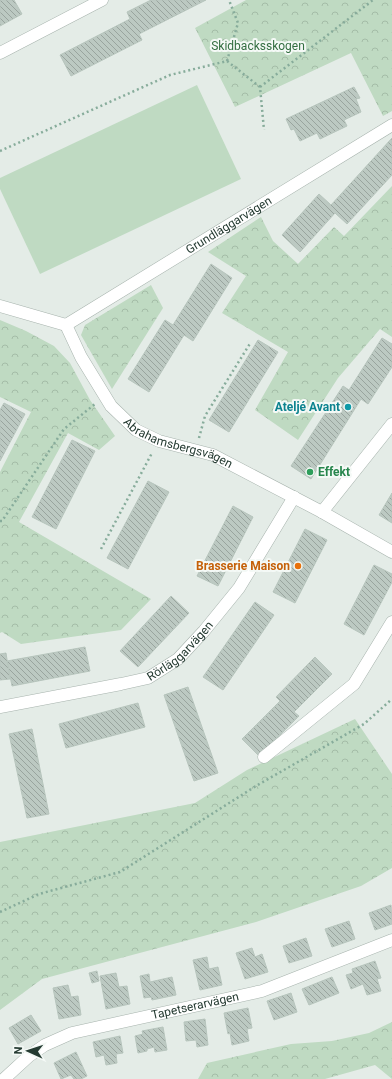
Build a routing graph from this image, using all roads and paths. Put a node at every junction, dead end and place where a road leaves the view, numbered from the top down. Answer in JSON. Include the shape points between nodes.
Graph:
{"nodes":[{"id":1,"x":102,"y":0,"type":"edge"},
{"id":2,"x":229,"y":0,"type":"edge"},
{"id":3,"x":373,"y":0,"type":"edge"},
{"id":4,"x":0,"y":53,"type":"edge"},
{"id":5,"x":227,"y":61,"type":"junction"},
{"id":6,"x":260,"y":87,"type":"junction"},
{"id":7,"x":392,"y":125,"type":"edge"},
{"id":8,"x":264,"y":130,"type":"dead end"},
{"id":9,"x":0,"y":151,"type":"edge"},
{"id":10,"x":0,"y":306,"type":"edge"},
{"id":11,"x":66,"y":325,"type":"junction"},
{"id":12,"x":251,"y":342,"type":"dead end"},
{"id":13,"x":105,"y":397,"type":"junction"},
{"id":14,"x":392,"y":424,"type":"edge"},
{"id":15,"x":159,"y":441,"type":"junction"},
{"id":16,"x":197,"y":451,"type":"junction"},
{"id":17,"x":294,"y":498,"type":"junction"},
{"id":18,"x":322,"y":512,"type":"junction"},
{"id":19,"x":0,"y":521,"type":"edge"},
{"id":20,"x":102,"y":549,"type":"dead end"},
{"id":21,"x":392,"y":552,"type":"edge"},
{"id":22,"x":392,"y":622,"type":"edge"},
{"id":23,"x":392,"y":699,"type":"edge"},
{"id":24,"x":0,"y":706,"type":"edge"},
{"id":25,"x":264,"y":757,"type":"dead end"},
{"id":26,"x":0,"y":912,"type":"edge"},
{"id":27,"x":392,"y":940,"type":"edge"},
{"id":28,"x":4,"y":1079,"type":"edge"}],
"edges":[{"from":1,"to":4,"type":"street"},
{"from":2,"to":5,"type":"path","via":[[238,24]]},
{"from":3,"to":6,"type":"path"},
{"from":5,"to":6,"type":"path"},
{"from":5,"to":9,"type":"path","via":[[170,75]]},
{"from":6,"to":8,"type":"path"},
{"from":7,"to":11,"type":"street","name":"Grundläggarvägen"},
{"from":10,"to":11,"type":"street"},
{"from":11,"to":13,"type":"street","name":"Abrahamsbergsvägen","via":[[81,357]]},
{"from":12,"to":16,"type":"path","via":[[205,416]]},
{"from":13,"to":15,"type":"street","name":"Abrahamsbergsvägen","via":[[136,430]]},
{"from":13,"to":19,"type":"path","via":[[64,429]]},
{"from":14,"to":18,"type":"street"},
{"from":15,"to":16,"type":"street","name":"Abrahamsbergsvägen"},
{"from":15,"to":20,"type":"path"},
{"from":16,"to":17,"type":"street","name":"Abrahamsbergsvägen","via":[[213,455]]},
{"from":17,"to":18,"type":"street","name":"Abrahamsbergsvägen"},
{"from":17,"to":24,"type":"street","name":"Rörläggarvägen","via":[[239,588],[178,659],[148,678]]},
{"from":18,"to":21,"type":"street","name":"Abrahamsbergsvägen"},
{"from":22,"to":25,"type":"street","via":[[354,684]]},
{"from":23,"to":26,"type":"path","via":[[364,724],[256,786],[120,872],[39,894]]},
{"from":27,"to":28,"type":"street","name":"Tapetserarvägen","via":[[262,991],[72,1033],[45,1045]]}]}
